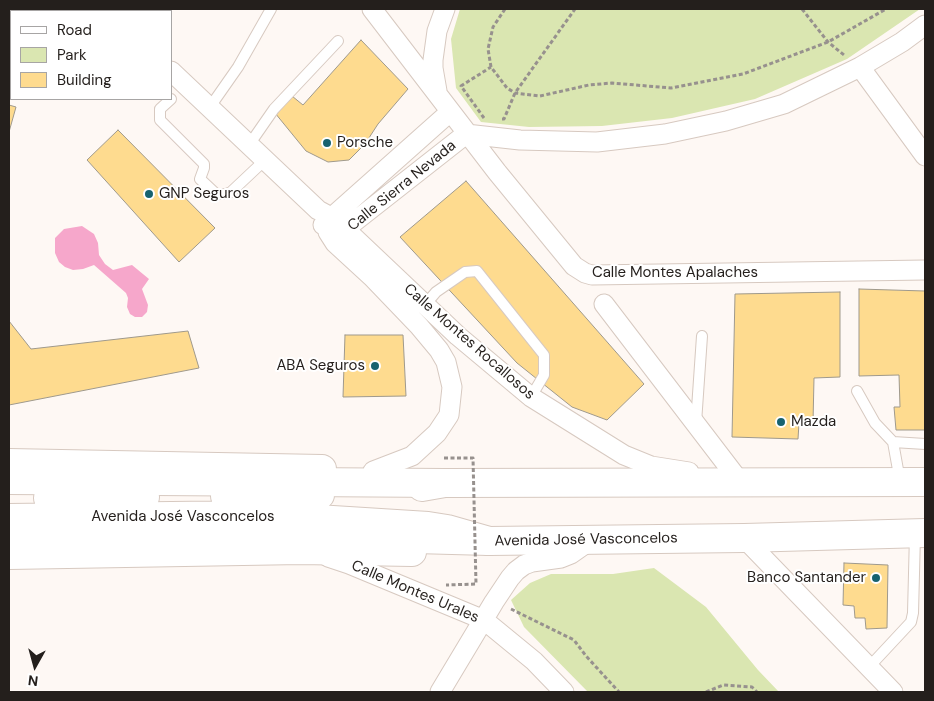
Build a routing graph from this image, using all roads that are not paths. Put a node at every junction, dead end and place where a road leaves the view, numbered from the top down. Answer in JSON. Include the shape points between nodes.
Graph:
{"nodes":[{"id":1,"x":271,"y":9,"type":"edge"},
{"id":2,"x":372,"y":9,"type":"edge"},
{"id":3,"x":445,"y":9,"type":"edge"},
{"id":4,"x":925,"y":25,"type":"edge"},
{"id":5,"x":338,"y":41,"type":"dead end"},
{"id":6,"x":860,"y":67,"type":"junction"},
{"id":7,"x":172,"y":72,"type":"edge"},
{"id":8,"x":186,"y":84,"type":"junction"},
{"id":9,"x":437,"y":93,"type":"junction"},
{"id":10,"x":172,"y":97,"type":"edge"},
{"id":11,"x":169,"y":100,"type":"edge"},
{"id":12,"x":210,"y":107,"type":"junction"},
{"id":13,"x":450,"y":112,"type":"junction"},
{"id":14,"x":466,"y":134,"type":"junction"},
{"id":15,"x":249,"y":145,"type":"junction"},
{"id":16,"x":925,"y":156,"type":"edge"},
{"id":17,"x":265,"y":160,"type":"junction"},
{"id":18,"x":324,"y":217,"type":"junction"},
{"id":19,"x":340,"y":236,"type":"junction"},
{"id":20,"x":925,"y":270,"type":"edge"},
{"id":21,"x":604,"y":304,"type":"dead end"},
{"id":22,"x":425,"y":305,"type":"junction"},
{"id":23,"x":702,"y":336,"type":"dead end"},
{"id":24,"x":857,"y":391,"type":"dead end"},
{"id":25,"x":531,"y":397,"type":"junction"},
{"id":26,"x":696,"y":424,"type":"junction"},
{"id":27,"x":893,"y":442,"type":"junction"},
{"id":28,"x":925,"y":444,"type":"edge"},
{"id":29,"x":445,"y":470,"type":"junction"},
{"id":30,"x":372,"y":471,"type":"junction"},
{"id":31,"x":734,"y":474,"type":"junction"},
{"id":32,"x":10,"y":481,"type":"edge"},
{"id":33,"x":913,"y":482,"type":"edge"},
{"id":34,"x":867,"y":483,"type":"junction"},
{"id":35,"x":9,"y":518,"type":"edge"},
{"id":36,"x":920,"y":533,"type":"edge"},
{"id":37,"x":9,"y":538,"type":"edge"},
{"id":38,"x":744,"y":538,"type":"junction"},
{"id":39,"x":591,"y":540,"type":"junction"},
{"id":40,"x":489,"y":541,"type":"junction"},
{"id":41,"x":301,"y":550,"type":"junction"},
{"id":42,"x":9,"y":555,"type":"edge"},
{"id":43,"x":484,"y":620,"type":"junction"},
{"id":44,"x":870,"y":666,"type":"junction"},
{"id":45,"x":440,"y":692,"type":"edge"},
{"id":46,"x":564,"y":692,"type":"edge"},
{"id":47,"x":893,"y":692,"type":"edge"}],
"edges":[{"from":1,"to":12,"type":"lane","via":[[238,67]]},
{"from":2,"to":9,"type":"street","name":"Calle Montes Apalaches"},
{"from":3,"to":9,"type":"street","via":[[437,31],[432,68]]},
{"from":4,"to":6,"type":"street","name":"Calle Sierra Nevada"},
{"from":5,"to":15,"type":"lane","via":[[274,110]]},
{"from":6,"to":14,"type":"street","name":"Calle Sierra Nevada","via":[[784,104],[726,122],[665,134],[587,142]]},
{"from":6,"to":16,"type":"street"},
{"from":7,"to":8,"type":"street","name":"Calle Montes Rocallosos"},
{"from":8,"to":10,"type":"lane"},
{"from":8,"to":12,"type":"street","name":"Calle Montes Rocallosos"},
{"from":9,"to":13,"type":"street","name":"Calle Montes Apalaches"},
{"from":11,"to":17,"type":"lane","via":[[160,109],[160,120],[204,164],[200,179],[216,194],[231,192]]},
{"from":12,"to":15,"type":"street","name":"Calle Montes Rocallosos"},
{"from":13,"to":14,"type":"street","name":"Calle Montes Apalaches"},
{"from":13,"to":18,"type":"street","name":"Calle Sierra Nevada"},
{"from":14,"to":19,"type":"street","name":"Calle Sierra Nevada"},
{"from":14,"to":20,"type":"street","name":"Calle Montes Apalaches","via":[[574,266],[585,273]]},
{"from":15,"to":17,"type":"street","name":"Calle Montes Rocallosos"},
{"from":17,"to":18,"type":"street","name":"Calle Montes Rocallosos"},
{"from":18,"to":19,"type":"street","name":"Calle Montes Rocallosos"},
{"from":19,"to":22,"type":"street","name":"Calle Montes Rocallosos"},
{"from":19,"to":30,"type":"street","name":"Calle Montes Rocallosos","via":[[372,277],[439,350],[449,370],[452,387],[449,415],[438,433],[412,456]]},
{"from":21,"to":26,"type":"street","name":"Calle Montes Apalaches"},
{"from":22,"to":25,"type":"street","name":"Calle Montes Rocallosos"},
{"from":22,"to":25,"type":"lane","via":[[436,292],[465,272],[477,271],[544,355],[544,375]]},
{"from":23,"to":26,"type":"lane"},
{"from":24,"to":27,"type":"lane","via":[[875,423]]},
{"from":25,"to":31,"type":"street","name":"Calle Montes Rocallosos","via":[[624,455],[651,466],[681,472]]},
{"from":26,"to":31,"type":"street","name":"Calle Montes Apalaches"},
{"from":27,"to":28,"type":"lane"},
{"from":27,"to":33,"type":"lane"},
{"from":29,"to":30,"type":"main road"},
{"from":29,"to":32,"type":"main road"},
{"from":29,"to":34,"type":"main road"},
{"from":30,"to":32,"type":"main road"},
{"from":31,"to":34,"type":"street","name":"Calle Montes Rocallosos","via":[[833,471]]},
{"from":33,"to":34,"type":"main road"},
{"from":35,"to":40,"type":"main road","name":"Avenida José Vasconcelos","via":[[253,515],[428,526]]},
{"from":36,"to":38,"type":"main road","name":"Avenida José Vasconcelos"},
{"from":36,"to":44,"type":"lane","via":[[911,622]]},
{"from":37,"to":40,"type":"main road","via":[[231,534]]},
{"from":38,"to":39,"type":"main road","name":"Avenida José Vasconcelos"},
{"from":38,"to":44,"type":"street"},
{"from":39,"to":40,"type":"main road","name":"Avenida José Vasconcelos"},
{"from":39,"to":43,"type":"street","via":[[561,558],[524,565],[510,578]]},
{"from":40,"to":41,"type":"main road","via":[[439,552]]},
{"from":41,"to":42,"type":"main road"},
{"from":41,"to":43,"type":"street","name":"Calle Montes Urales","via":[[349,564]]},
{"from":43,"to":45,"type":"street"},
{"from":43,"to":46,"type":"street","name":"Calle Montes Urales"},
{"from":44,"to":47,"type":"street"}]}
